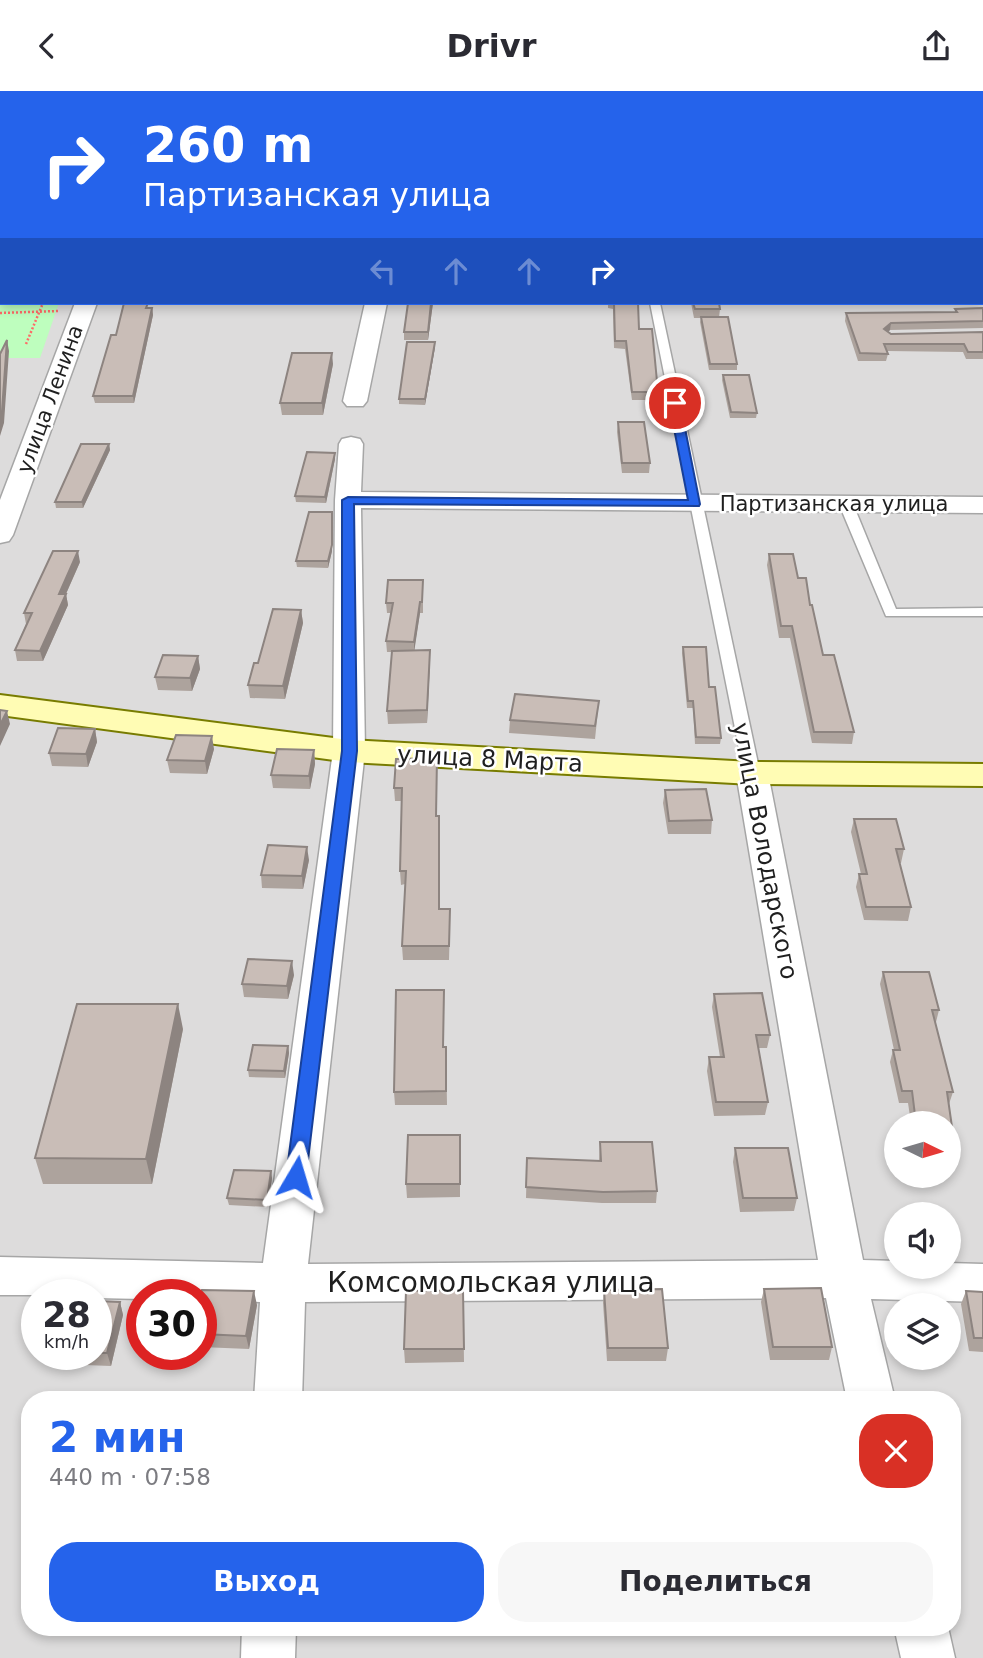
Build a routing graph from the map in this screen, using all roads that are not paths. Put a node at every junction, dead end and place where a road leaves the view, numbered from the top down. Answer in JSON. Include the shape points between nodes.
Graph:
{"nodes":[{"id":1,"x":85,"y":305,"type":"edge"},
{"id":2,"x":376,"y":305,"type":"edge"},
{"id":3,"x":655,"y":305,"type":"edge"},
{"id":4,"x":355,"y":401,"type":"dead end"},
{"id":5,"x":351,"y":444,"type":"dead end"},
{"id":6,"x":348,"y":500,"type":"junction"},
{"id":7,"x":695,"y":504,"type":"junction"},
{"id":8,"x":846,"y":504,"type":"junction"},
{"id":9,"x":983,"y":505,"type":"edge"},
{"id":10,"x":0,"y":535,"type":"edge"},
{"id":11,"x":983,"y":612,"type":"edge"},
{"id":12,"x":0,"y":705,"type":"edge"},
{"id":13,"x":349,"y":751,"type":"junction"},
{"id":14,"x":752,"y":773,"type":"junction"},
{"id":15,"x":983,"y":775,"type":"edge"},
{"id":16,"x":0,"y":1276,"type":"edge"},
{"id":17,"x":844,"y":1279,"type":"junction"},
{"id":18,"x":283,"y":1283,"type":"junction"},
{"id":19,"x":983,"y":1283,"type":"edge"},
{"id":20,"x":278,"y":1391,"type":"edge"},
{"id":21,"x":869,"y":1391,"type":"edge"},
{"id":22,"x":269,"y":1636,"type":"edge"},
{"id":23,"x":923,"y":1636,"type":"edge"},
{"id":24,"x":268,"y":1658,"type":"edge"},
{"id":25,"x":928,"y":1658,"type":"edge"}],
"edges":[{"from":1,"to":10,"type":"street","name":"улица Ленина"},
{"from":2,"to":4,"type":"street"},
{"from":3,"to":7,"type":"lane","name":"улица Володарского"},
{"from":5,"to":6,"type":"street"},
{"from":6,"to":7,"type":"street","name":"Партизанская улица"},
{"from":6,"to":13,"type":"street"},
{"from":7,"to":8,"type":"street","name":"Партизанская улица"},
{"from":7,"to":14,"type":"lane","name":"улица Володарского"},
{"from":8,"to":9,"type":"street","name":"Партизанская улица"},
{"from":8,"to":11,"type":"lane","via":[[891,613]]},
{"from":12,"to":13,"type":"main road","name":"улица 8 Марта"},
{"from":13,"to":14,"type":"main road","name":"улица 8 Марта"},
{"from":13,"to":18,"type":"street"},
{"from":14,"to":15,"type":"main road","name":"улица 8 Марта"},
{"from":14,"to":17,"type":"street","name":"улица Володарского"},
{"from":16,"to":18,"type":"street","name":"Комсомольская улица"},
{"from":17,"to":18,"type":"street","name":"Комсомольская улица"},
{"from":17,"to":19,"type":"street","name":"Комсомольская улица"},
{"from":17,"to":21,"type":"street","name":"улица Володарского"},
{"from":18,"to":20,"type":"street"},
{"from":22,"to":24,"type":"street"},
{"from":23,"to":25,"type":"street"}]}
